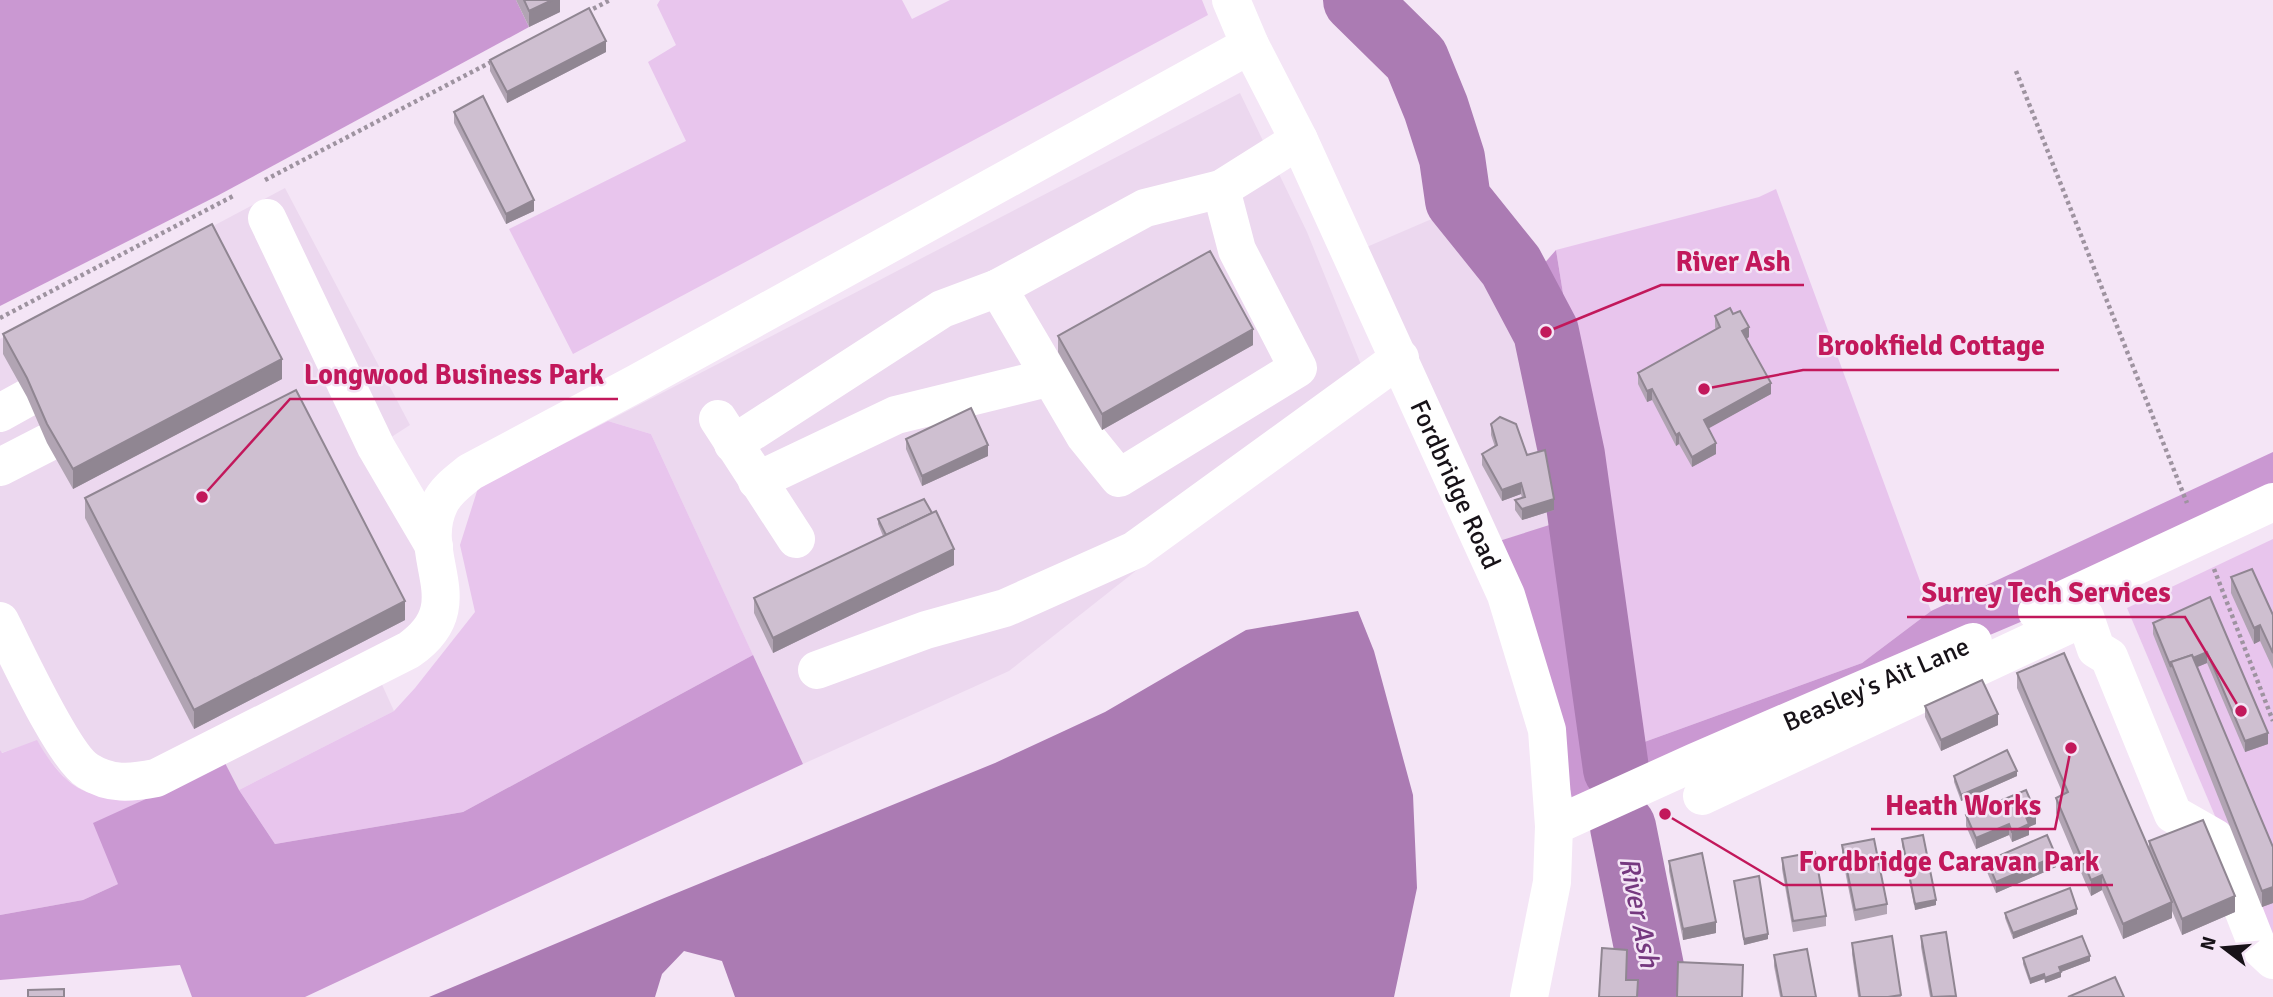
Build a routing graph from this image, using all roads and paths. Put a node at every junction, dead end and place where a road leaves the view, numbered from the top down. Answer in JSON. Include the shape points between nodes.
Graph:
{"nodes":[{"id":1,"x":610,"y":0,"type":"edge"},
{"id":2,"x":1231,"y":0,"type":"edge"},
{"id":3,"x":585,"y":13,"type":"edge"},
{"id":4,"x":1250,"y":44,"type":"junction"},
{"id":5,"x":500,"y":57,"type":"edge"},
{"id":6,"x":2016,"y":71,"type":"dead end"},
{"id":7,"x":1300,"y":140,"type":"junction"},
{"id":8,"x":1220,"y":189,"type":"junction"},
{"id":9,"x":257,"y":197,"type":"junction"},
{"id":10,"x":998,"y":288,"type":"junction"},
{"id":11,"x":0,"y":318,"type":"edge"},
{"id":12,"x":1399,"y":358,"type":"junction"},
{"id":13,"x":1051,"y":377,"type":"junction"},
{"id":14,"x":47,"y":443,"type":"edge"},
{"id":15,"x":0,"y":467,"type":"edge"},
{"id":16,"x":757,"y":481,"type":"junction"},
{"id":17,"x":2273,"y":502,"type":"edge"},
{"id":18,"x":2200,"y":537,"type":"junction"},
{"id":19,"x":796,"y":539,"type":"dead end"},
{"id":20,"x":434,"y":546,"type":"junction"},
{"id":21,"x":0,"y":621,"type":"edge"},
{"id":22,"x":11,"y":667,"type":"edge"},
{"id":23,"x":817,"y":670,"type":"dead end"},
{"id":24,"x":2273,"y":721,"type":"edge"},
{"id":25,"x":1702,"y":796,"type":"dead end"},
{"id":26,"x":1554,"y":826,"type":"junction"},
{"id":27,"x":2273,"y":960,"type":"edge"},
{"id":28,"x":1529,"y":997,"type":"edge"}],
"edges":[{"from":1,"to":3,"type":"path"},
{"from":2,"to":4,"type":"street","name":"Fordbridge Road"},
{"from":4,"to":7,"type":"street","name":"Fordbridge Road"},
{"from":4,"to":20,"type":"street","via":[[470,472],[440,503]]},
{"from":5,"to":9,"type":"path"},
{"from":6,"to":18,"type":"path"},
{"from":7,"to":8,"type":"street"},
{"from":7,"to":12,"type":"street","name":"Fordbridge Road"},
{"from":8,"to":10,"type":"street","via":[[1145,208]]},
{"from":8,"to":13,"type":"street","via":[[1237,250],[1298,368],[1119,478],[1085,436]]},
{"from":9,"to":11,"type":"path"},
{"from":9,"to":20,"type":"street","via":[[376,447]]},
{"from":10,"to":13,"type":"street"},
{"from":10,"to":16,"type":"street","via":[[942,309],[725,431]]},
{"from":12,"to":23,"type":"street","via":[[1135,550],[1005,608],[926,630]]},
{"from":12,"to":26,"type":"street","name":"Fordbridge Road","via":[[1506,595],[1547,730]]},
{"from":13,"to":16,"type":"street","via":[[896,415]]},
{"from":14,"to":15,"type":"street"},
{"from":16,"to":19,"type":"street"},
{"from":17,"to":18,"type":"street","name":"Beasley's Ait Lane"},
{"from":18,"to":24,"type":"path"},
{"from":18,"to":26,"type":"street","name":"Beasley's Ait Lane"},
{"from":20,"to":22,"type":"street","via":[[441,598],[437,622],[424,639],[156,778],[131,783],[106,780],[85,769]]},
{"from":21,"to":22,"type":"street"},
{"from":25,"to":27,"type":"street","via":[[2085,617],[2096,649],[2109,657],[2173,814],[2215,838],[2257,945]]},
{"from":26,"to":28,"type":"street","name":"Fordbridge Road","via":[[1552,882]]}]}
